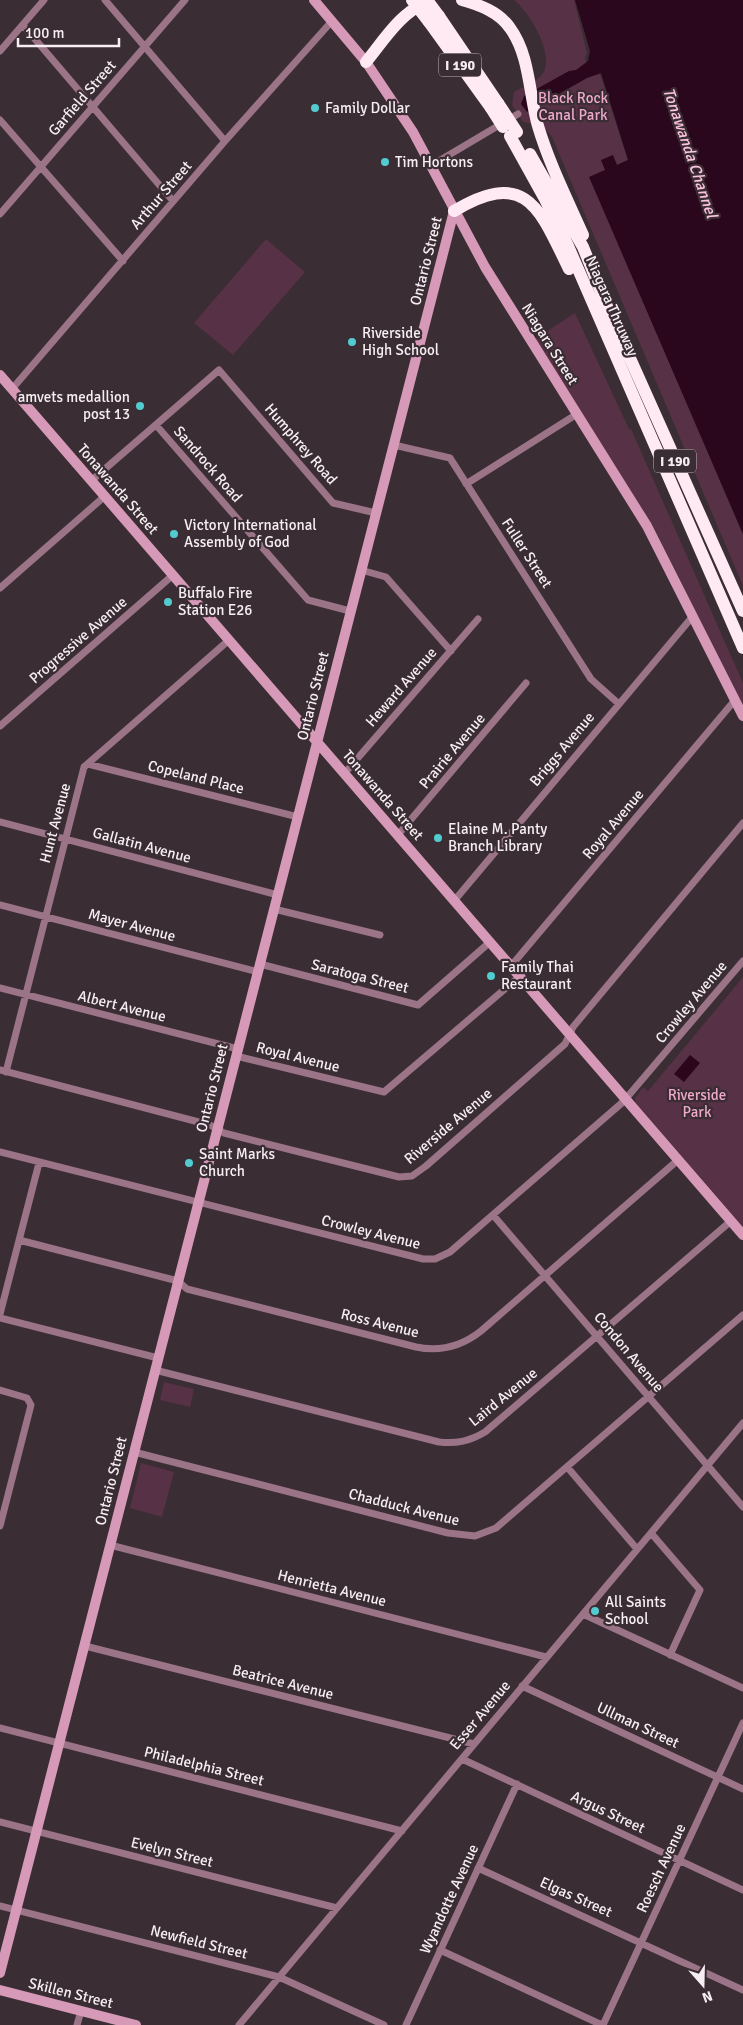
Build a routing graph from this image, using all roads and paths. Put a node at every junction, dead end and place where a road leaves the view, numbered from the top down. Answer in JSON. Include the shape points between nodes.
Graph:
{"nodes":[{"id":1,"x":44,"y":0,"type":"edge"},
{"id":2,"x":105,"y":0,"type":"edge"},
{"id":3,"x":185,"y":0,"type":"edge"},
{"id":4,"x":314,"y":0,"type":"edge"},
{"id":5,"x":412,"y":0,"type":"edge"},
{"id":6,"x":427,"y":0,"type":"edge"},
{"id":7,"x":434,"y":0,"type":"edge"},
{"id":8,"x":462,"y":0,"type":"edge"},
{"id":9,"x":434,"y":19,"type":"junction"},
{"id":10,"x":332,"y":21,"type":"junction"},
{"id":11,"x":23,"y":25,"type":"junction"},
{"id":12,"x":145,"y":46,"type":"junction"},
{"id":13,"x":0,"y":51,"type":"edge"},
{"id":14,"x":366,"y":62,"type":"junction"},
{"id":15,"x":92,"y":106,"type":"junction"},
{"id":16,"x":518,"y":114,"type":"dead end"},
{"id":17,"x":0,"y":120,"type":"edge"},
{"id":18,"x":513,"y":134,"type":"junction"},
{"id":19,"x":225,"y":140,"type":"junction"},
{"id":20,"x":432,"y":166,"type":"junction"},
{"id":21,"x":41,"y":167,"type":"junction"},
{"id":22,"x":174,"y":201,"type":"junction"},
{"id":23,"x":454,"y":211,"type":"junction"},
{"id":24,"x":0,"y":214,"type":"edge"},
{"id":25,"x":582,"y":247,"type":"junction"},
{"id":26,"x":122,"y":261,"type":"junction"},
{"id":27,"x":616,"y":355,"type":"junction"},
{"id":28,"x":0,"y":375,"type":"edge"},
{"id":29,"x":12,"y":389,"type":"junction"},
{"id":30,"x":577,"y":414,"type":"junction"},
{"id":31,"x":156,"y":425,"type":"junction"},
{"id":32,"x":394,"y":445,"type":"junction"},
{"id":33,"x":91,"y":481,"type":"junction"},
{"id":34,"x":466,"y":484,"type":"junction"},
{"id":35,"x":104,"y":496,"type":"junction"},
{"id":36,"x":376,"y":513,"type":"junction"},
{"id":37,"x":361,"y":570,"type":"junction"},
{"id":38,"x":173,"y":576,"type":"junction"},
{"id":39,"x":0,"y":588,"type":"edge"},
{"id":40,"x":350,"y":611,"type":"junction"},
{"id":41,"x":743,"y":611,"type":"edge"},
{"id":42,"x":693,"y":616,"type":"junction"},
{"id":43,"x":478,"y":619,"type":"dead end"},
{"id":44,"x":229,"y":640,"type":"junction"},
{"id":45,"x":743,"y":648,"type":"edge"},
{"id":46,"x":450,"y":651,"type":"junction"},
{"id":47,"x":526,"y":683,"type":"dead end"},
{"id":48,"x":735,"y":700,"type":"junction"},
{"id":49,"x":618,"y":704,"type":"junction"},
{"id":50,"x":743,"y":716,"type":"edge"},
{"id":51,"x":0,"y":726,"type":"edge"},
{"id":52,"x":317,"y":742,"type":"junction"},
{"id":53,"x":88,"y":764,"type":"junction"},
{"id":54,"x":344,"y":774,"type":"junction"},
{"id":55,"x":298,"y":817,"type":"junction"},
{"id":56,"x":0,"y":822,"type":"edge"},
{"id":57,"x":743,"y":823,"type":"edge"},
{"id":58,"x":398,"y":836,"type":"junction"},
{"id":59,"x":65,"y":839,"type":"junction"},
{"id":60,"x":278,"y":895,"type":"junction"},
{"id":61,"x":454,"y":901,"type":"junction"},
{"id":62,"x":0,"y":905,"type":"edge"},
{"id":63,"x":274,"y":909,"type":"junction"},
{"id":64,"x":46,"y":917,"type":"junction"},
{"id":65,"x":380,"y":936,"type":"dead end"},
{"id":66,"x":490,"y":942,"type":"junction"},
{"id":67,"x":743,"y":961,"type":"edge"},
{"id":68,"x":511,"y":966,"type":"junction"},
{"id":69,"x":259,"y":968,"type":"junction"},
{"id":70,"x":520,"y":976,"type":"junction"},
{"id":71,"x":0,"y":988,"type":"edge"},
{"id":72,"x":25,"y":995,"type":"junction"},
{"id":73,"x":569,"y":1035,"type":"junction"},
{"id":74,"x":237,"y":1052,"type":"junction"},
{"id":75,"x":3,"y":1071,"type":"edge"},
{"id":76,"x":626,"y":1099,"type":"junction"},
{"id":77,"x":217,"y":1129,"type":"junction"},
{"id":78,"x":0,"y":1152,"type":"edge"},
{"id":79,"x":678,"y":1160,"type":"junction"},
{"id":80,"x":39,"y":1163,"type":"junction"},
{"id":81,"x":198,"y":1204,"type":"junction"},
{"id":82,"x":492,"y":1215,"type":"junction"},
{"id":83,"x":731,"y":1221,"type":"junction"},
{"id":84,"x":743,"y":1235,"type":"edge"},
{"id":85,"x":19,"y":1240,"type":"junction"},
{"id":86,"x":545,"y":1276,"type":"junction"},
{"id":87,"x":178,"y":1281,"type":"junction"},
{"id":88,"x":0,"y":1314,"type":"edge"},
{"id":89,"x":743,"y":1315,"type":"edge"},
{"id":90,"x":0,"y":1318,"type":"edge"},
{"id":91,"x":597,"y":1335,"type":"junction"},
{"id":92,"x":158,"y":1358,"type":"junction"},
{"id":93,"x":156,"y":1370,"type":"junction"},
{"id":94,"x":0,"y":1390,"type":"edge"},
{"id":95,"x":649,"y":1397,"type":"junction"},
{"id":96,"x":743,"y":1423,"type":"edge"},
{"id":97,"x":134,"y":1452,"type":"junction"},
{"id":98,"x":707,"y":1465,"type":"junction"},
{"id":99,"x":568,"y":1468,"type":"junction"},
{"id":100,"x":743,"y":1507,"type":"edge"},
{"id":101,"x":0,"y":1526,"type":"edge"},
{"id":102,"x":651,"y":1533,"type":"junction"},
{"id":103,"x":110,"y":1545,"type":"junction"},
{"id":104,"x":637,"y":1549,"type":"junction"},
{"id":105,"x":583,"y":1614,"type":"junction"},
{"id":106,"x":85,"y":1646,"type":"junction"},
{"id":107,"x":670,"y":1655,"type":"junction"},
{"id":108,"x":546,"y":1657,"type":"junction"},
{"id":109,"x":522,"y":1686,"type":"junction"},
{"id":110,"x":743,"y":1688,"type":"edge"},
{"id":111,"x":743,"y":1723,"type":"edge"},
{"id":112,"x":0,"y":1728,"type":"edge"},
{"id":113,"x":59,"y":1743,"type":"junction"},
{"id":114,"x":474,"y":1744,"type":"junction"},
{"id":115,"x":462,"y":1759,"type":"junction"},
{"id":116,"x":718,"y":1778,"type":"junction"},
{"id":117,"x":516,"y":1784,"type":"junction"},
{"id":118,"x":743,"y":1789,"type":"edge"},
{"id":119,"x":0,"y":1822,"type":"edge"},
{"id":120,"x":36,"y":1831,"type":"junction"},
{"id":121,"x":402,"y":1831,"type":"junction"},
{"id":122,"x":680,"y":1860,"type":"junction"},
{"id":123,"x":478,"y":1868,"type":"junction"},
{"id":124,"x":743,"y":1890,"type":"edge"},
{"id":125,"x":0,"y":1906,"type":"edge"},
{"id":126,"x":337,"y":1908,"type":"junction"},
{"id":127,"x":16,"y":1910,"type":"junction"},
{"id":128,"x":641,"y":1942,"type":"junction"},
{"id":129,"x":440,"y":1950,"type":"junction"},
{"id":130,"x":0,"y":1973,"type":"edge"},
{"id":131,"x":279,"y":1977,"type":"junction"},
{"id":132,"x":0,"y":1990,"type":"edge"},
{"id":133,"x":743,"y":1990,"type":"edge"},
{"id":134,"x":81,"y":2011,"type":"junction"},
{"id":135,"x":77,"y":2025,"type":"edge"},
{"id":136,"x":136,"y":2025,"type":"edge"},
{"id":137,"x":240,"y":2025,"type":"edge"},
{"id":138,"x":384,"y":2025,"type":"edge"},
{"id":139,"x":406,"y":2025,"type":"edge"},
{"id":140,"x":602,"y":2025,"type":"edge"}],
"edges":[{"from":1,"to":11,"type":"street"},
{"from":2,"to":12,"type":"street"},
{"from":3,"to":12,"type":"street","name":"Garfield Street"},
{"from":4,"to":10,"type":"street","name":"Niagara Street"},
{"from":5,"to":9,"type":"highway","name":"Niagara Thruway","number":"I 190","bridge":true},
{"from":6,"to":9,"type":"highway","name":"Niagara Thruway","number":"I 190","bridge":true},
{"from":7,"to":14,"type":"highway","via":[[401,19]]},
{"from":8,"to":25,"type":"highway","via":[[483,7],[504,20],[516,36],[540,134],[583,236]]},
{"from":9,"to":18,"type":"highway","name":"Niagara Thruway","number":"I 190","bridge":true},
{"from":10,"to":14,"type":"street","name":"Niagara Street"},
{"from":10,"to":19,"type":"street","name":"Arthur Street"},
{"from":11,"to":13,"type":"street"},
{"from":11,"to":15,"type":"street"},
{"from":12,"to":15,"type":"street","name":"Garfield Street"},
{"from":12,"to":19,"type":"street"},
{"from":14,"to":20,"type":"street","name":"Niagara Street"},
{"from":15,"to":21,"type":"street","name":"Garfield Street"},
{"from":15,"to":22,"type":"street"},
{"from":16,"to":20,"type":"street"},
{"from":17,"to":21,"type":"street"},
{"from":18,"to":25,"type":"highway","name":"Niagara Thruway","number":"I 190"},
{"from":18,"to":27,"type":"highway","name":"Niagara Thruway","number":"I 190","via":[[568,246]]},
{"from":19,"to":22,"type":"street","name":"Arthur Street"},
{"from":20,"to":23,"type":"street","name":"Niagara Street"},
{"from":21,"to":24,"type":"street","name":"Garfield Street"},
{"from":21,"to":26,"type":"street"},
{"from":22,"to":26,"type":"street","name":"Arthur Street"},
{"from":23,"to":27,"type":"highway","via":[[499,192],[515,194],[533,205],[544,219]]},
{"from":23,"to":30,"type":"street","name":"Niagara Street","via":[[485,267]]},
{"from":23,"to":32,"type":"street","name":"Ontario Street"},
{"from":25,"to":41,"type":"highway","name":"Niagara Thruway","number":"I 190"},
{"from":26,"to":29,"type":"street","name":"Arthur Street"},
{"from":27,"to":45,"type":"highway","name":"Niagara Thruway","number":"I 190"},
{"from":28,"to":29,"type":"street","name":"Tonawanda Street"},
{"from":29,"to":33,"type":"street","name":"Tonawanda Street"},
{"from":30,"to":34,"type":"street"},
{"from":30,"to":42,"type":"street","name":"Niagara Street","via":[[647,526]]},
{"from":31,"to":33,"type":"street"},
{"from":31,"to":36,"type":"street","name":"Humphrey Road","via":[[219,370],[333,503]]},
{"from":31,"to":40,"type":"street","name":"Sandrock Road","via":[[308,600]]},
{"from":32,"to":34,"type":"street","name":"Fuller Street","via":[[450,458]]},
{"from":32,"to":36,"type":"street","name":"Ontario Street"},
{"from":33,"to":35,"type":"street","name":"Tonawanda Street"},
{"from":34,"to":49,"type":"street","name":"Fuller Street","via":[[591,680]]},
{"from":35,"to":38,"type":"street","name":"Tonawanda Street"},
{"from":35,"to":39,"type":"street"},
{"from":36,"to":37,"type":"street","name":"Ontario Street"},
{"from":37,"to":40,"type":"street","name":"Ontario Street"},
{"from":37,"to":46,"type":"street","via":[[386,577]]},
{"from":38,"to":44,"type":"street","name":"Tonawanda Street"},
{"from":38,"to":51,"type":"street","name":"Progressive Avenue"},
{"from":40,"to":52,"type":"street","name":"Ontario Street"},
{"from":42,"to":48,"type":"street","name":"Niagara Street"},
{"from":42,"to":49,"type":"street","name":"Briggs Avenue"},
{"from":43,"to":46,"type":"street","name":"Heward Avenue"},
{"from":44,"to":52,"type":"street","name":"Tonawanda Street"},
{"from":44,"to":53,"type":"street","name":"Hunt Avenue"},
{"from":46,"to":54,"type":"street","name":"Heward Avenue"},
{"from":47,"to":58,"type":"street","name":"Prairie Avenue"},
{"from":48,"to":50,"type":"street","name":"Niagara Street"},
{"from":48,"to":68,"type":"street","name":"Royal Avenue"},
{"from":49,"to":61,"type":"street","name":"Briggs Avenue"},
{"from":52,"to":54,"type":"street","name":"Tonawanda Street"},
{"from":52,"to":55,"type":"street","name":"Ontario Street"},
{"from":53,"to":55,"type":"street","name":"Copeland Place"},
{"from":53,"to":59,"type":"street","name":"Hunt Avenue","via":[[84,767]]},
{"from":54,"to":58,"type":"street","name":"Tonawanda Street"},
{"from":55,"to":60,"type":"street","name":"Ontario Street"},
{"from":56,"to":59,"type":"street","name":"Gallatin Avenue"},
{"from":57,"to":73,"type":"street","name":"Riverside Avenue"},
{"from":58,"to":61,"type":"street","name":"Tonawanda Street"},
{"from":59,"to":60,"type":"street","name":"Gallatin Avenue"},
{"from":59,"to":64,"type":"street","name":"Hunt Avenue"},
{"from":60,"to":63,"type":"street","name":"Ontario Street"},
{"from":61,"to":66,"type":"street","name":"Tonawanda Street"},
{"from":62,"to":64,"type":"street","name":"Mayer Avenue"},
{"from":63,"to":65,"type":"street"},
{"from":63,"to":69,"type":"street","name":"Ontario Street"},
{"from":64,"to":69,"type":"street","name":"Mayer Avenue"},
{"from":64,"to":72,"type":"street","name":"Hunt Avenue"},
{"from":66,"to":68,"type":"street","name":"Tonawanda Street"},
{"from":66,"to":69,"type":"street","name":"Saratoga Street","via":[[418,1005]]},
{"from":67,"to":76,"type":"street","name":"Crowley Avenue"},
{"from":68,"to":70,"type":"street","name":"Tonawanda Street"},
{"from":69,"to":74,"type":"street","name":"Ontario Street"},
{"from":70,"to":73,"type":"street","name":"Tonawanda Street"},
{"from":70,"to":74,"type":"street","name":"Royal Avenue","via":[[384,1092]]},
{"from":71,"to":72,"type":"street","name":"Albert Avenue"},
{"from":72,"to":74,"type":"street","name":"Albert Avenue"},
{"from":72,"to":75,"type":"street","name":"Hunt Avenue"},
{"from":73,"to":76,"type":"street","name":"Tonawanda Street"},
{"from":73,"to":77,"type":"street","name":"Riverside Avenue","via":[[565,1044],[412,1176],[399,1177]]},
{"from":74,"to":77,"type":"street","name":"Ontario Street"},
{"from":75,"to":77,"type":"street","name":"Riverside Avenue"},
{"from":76,"to":79,"type":"street","name":"Tonawanda Street"},
{"from":76,"to":82,"type":"street","name":"Crowley Avenue"},
{"from":77,"to":81,"type":"street","name":"Ontario Street"},
{"from":78,"to":80,"type":"street","name":"Crowley Avenue"},
{"from":79,"to":83,"type":"street","name":"Tonawanda Street"},
{"from":79,"to":86,"type":"street","name":"Ross Avenue"},
{"from":80,"to":81,"type":"street","name":"Crowley Avenue"},
{"from":80,"to":85,"type":"street"},
{"from":81,"to":82,"type":"street","name":"Crowley Avenue","via":[[423,1259],[436,1259],[450,1252]]},
{"from":81,"to":87,"type":"street","name":"Ontario Street"},
{"from":82,"to":86,"type":"street","name":"Condon Avenue"},
{"from":83,"to":84,"type":"street","name":"Tonawanda Street"},
{"from":83,"to":91,"type":"street","name":"Laird Avenue"},
{"from":85,"to":87,"type":"street","name":"Ross Avenue"},
{"from":85,"to":88,"type":"street"},
{"from":86,"to":87,"type":"street","name":"Ross Avenue","via":[[473,1338],[435,1349],[416,1347],[187,1289]]},
{"from":86,"to":91,"type":"street","name":"Condon Avenue"},
{"from":87,"to":92,"type":"street","name":"Ontario Street"},
{"from":89,"to":95,"type":"street","name":"Chadduck Avenue"},
{"from":90,"to":92,"type":"street"},
{"from":91,"to":93,"type":"street","name":"Laird Avenue","via":[[485,1432],[459,1443],[439,1442]]},
{"from":91,"to":95,"type":"street","name":"Condon Avenue"},
{"from":92,"to":93,"type":"street","name":"Ontario Street"},
{"from":93,"to":97,"type":"street","name":"Ontario Street"},
{"from":94,"to":101,"type":"street","via":[[28,1398],[31,1405]]},
{"from":95,"to":98,"type":"street","name":"Condon Avenue"},
{"from":95,"to":99,"type":"street","name":"Chadduck Avenue"},
{"from":96,"to":98,"type":"street","name":"Esser Avenue"},
{"from":97,"to":99,"type":"street","name":"Chadduck Avenue","via":[[468,1537],[496,1528]]},
{"from":97,"to":103,"type":"street","name":"Ontario Street"},
{"from":98,"to":100,"type":"street","name":"Condon Avenue"},
{"from":98,"to":102,"type":"street","name":"Esser Avenue"},
{"from":99,"to":104,"type":"street"},
{"from":102,"to":104,"type":"street","name":"Esser Avenue"},
{"from":102,"to":107,"type":"street","via":[[700,1590]]},
{"from":103,"to":106,"type":"street","name":"Ontario Street"},
{"from":103,"to":108,"type":"street","name":"Henrietta Avenue"},
{"from":104,"to":105,"type":"street","name":"Esser Avenue"},
{"from":105,"to":107,"type":"street"},
{"from":105,"to":108,"type":"street","name":"Esser Avenue"},
{"from":106,"to":113,"type":"street","name":"Ontario Street"},
{"from":106,"to":114,"type":"street","name":"Beatrice Avenue"},
{"from":107,"to":110,"type":"street"},
{"from":108,"to":109,"type":"street","name":"Esser Avenue"},
{"from":109,"to":114,"type":"street","name":"Esser Avenue"},
{"from":109,"to":116,"type":"street","name":"Ullman Street"},
{"from":111,"to":116,"type":"street","name":"Roesch Avenue"},
{"from":112,"to":113,"type":"street","name":"Philadelphia Street"},
{"from":113,"to":120,"type":"street","name":"Ontario Street"},
{"from":113,"to":121,"type":"street","name":"Philadelphia Street"},
{"from":114,"to":115,"type":"street","name":"Esser Avenue"},
{"from":115,"to":117,"type":"street","name":"Argus Street"},
{"from":115,"to":121,"type":"street","name":"Esser Avenue"},
{"from":116,"to":118,"type":"street","name":"Ullman Street"},
{"from":116,"to":122,"type":"street","name":"Roesch Avenue"},
{"from":117,"to":122,"type":"street","name":"Argus Street"},
{"from":117,"to":123,"type":"street","name":"Wyandotte Avenue"},
{"from":119,"to":120,"type":"street","name":"Evelyn Street"},
{"from":120,"to":126,"type":"street","name":"Evelyn Street"},
{"from":120,"to":127,"type":"street","name":"Ontario Street"},
{"from":121,"to":126,"type":"street","name":"Esser Avenue"},
{"from":122,"to":124,"type":"street","name":"Argus Street"},
{"from":122,"to":128,"type":"street","name":"Roesch Avenue"},
{"from":123,"to":128,"type":"street","name":"Elgas Street"},
{"from":123,"to":129,"type":"street","name":"Wyandotte Avenue"},
{"from":125,"to":127,"type":"street","name":"Newfield Street"},
{"from":126,"to":131,"type":"street","name":"Esser Avenue"},
{"from":127,"to":130,"type":"street","name":"Ontario Street"},
{"from":127,"to":131,"type":"street","name":"Newfield Street"},
{"from":128,"to":133,"type":"street","name":"Elgas Street"},
{"from":128,"to":140,"type":"street","name":"Roesch Avenue"},
{"from":129,"to":139,"type":"street","name":"Wyandotte Avenue"},
{"from":129,"to":140,"type":"street"},
{"from":131,"to":137,"type":"street","name":"Esser Avenue"},
{"from":131,"to":138,"type":"street","name":"Newfield Street"},
{"from":132,"to":134,"type":"street","name":"Skillen Street"},
{"from":134,"to":135,"type":"street"},
{"from":134,"to":136,"type":"street","name":"Skillen Street"}]}
